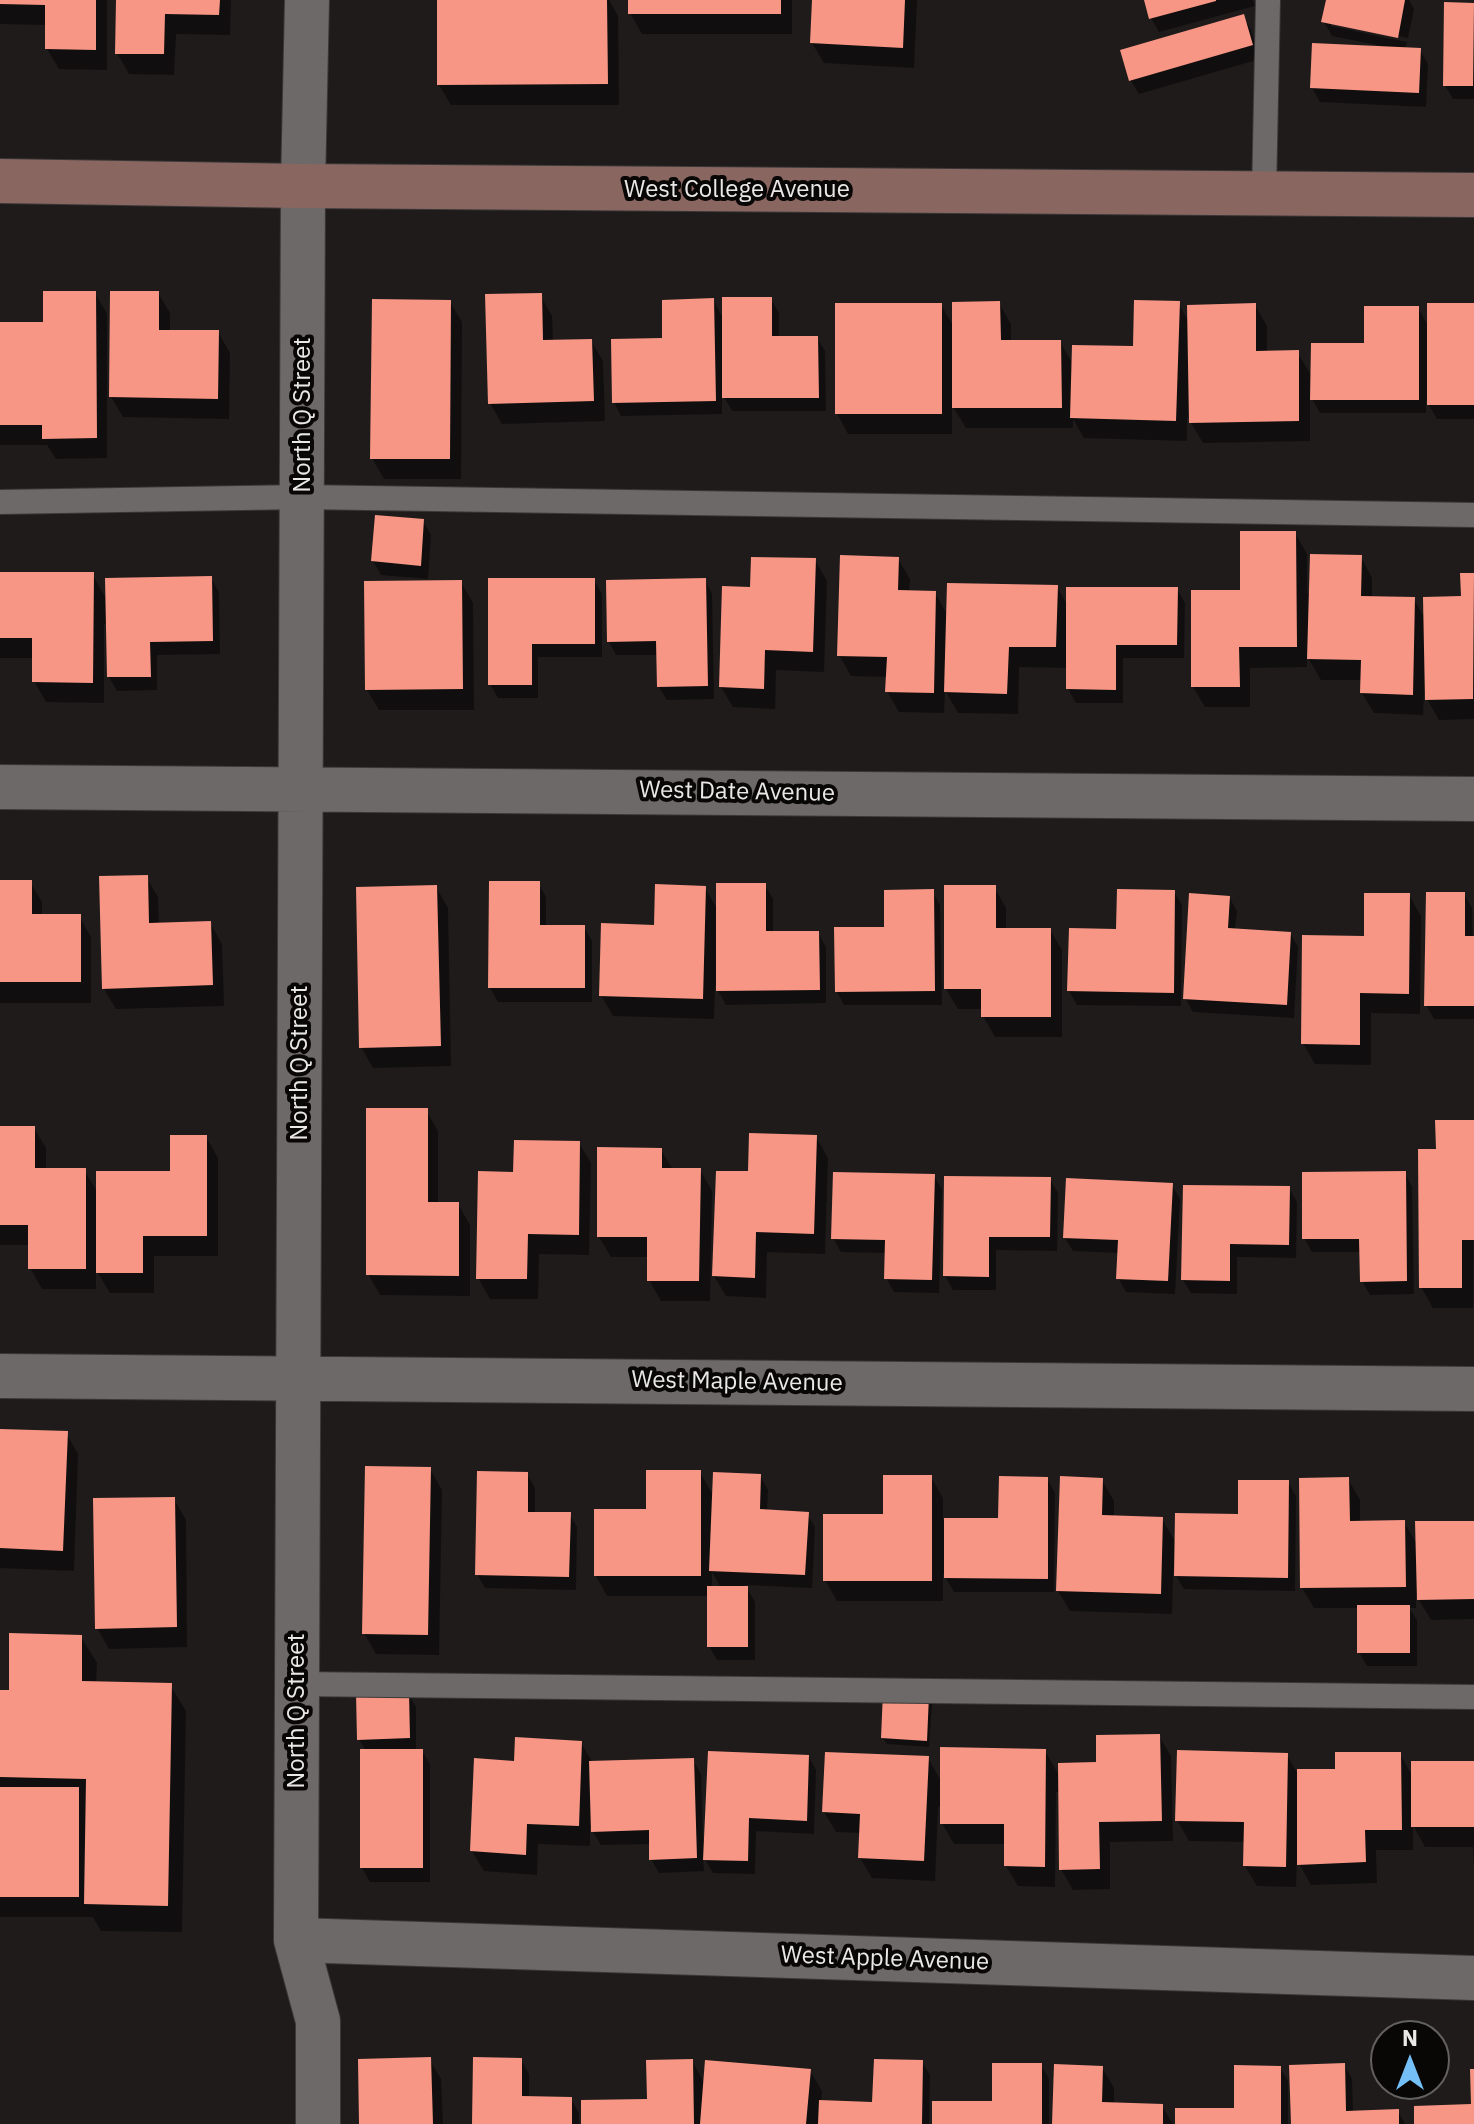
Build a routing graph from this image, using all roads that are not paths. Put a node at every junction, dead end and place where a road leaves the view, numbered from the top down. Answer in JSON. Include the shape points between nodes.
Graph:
{"nodes":[{"id":1,"x":307,"y":0,"type":"edge"},
{"id":2,"x":1268,"y":0,"type":"edge"},
{"id":3,"x":0,"y":181,"type":"edge"},
{"id":4,"x":303,"y":186,"type":"junction"},
{"id":5,"x":1264,"y":194,"type":"junction"},
{"id":6,"x":1474,"y":195,"type":"edge"},
{"id":7,"x":302,"y":497,"type":"junction"},
{"id":8,"x":0,"y":502,"type":"edge"},
{"id":9,"x":1474,"y":515,"type":"edge"},
{"id":10,"x":0,"y":787,"type":"edge"},
{"id":11,"x":302,"y":788,"type":"junction"},
{"id":12,"x":1474,"y":799,"type":"edge"},
{"id":13,"x":0,"y":1376,"type":"edge"},
{"id":14,"x":299,"y":1378,"type":"junction"},
{"id":15,"x":1474,"y":1389,"type":"edge"},
{"id":16,"x":297,"y":1684,"type":"junction"},
{"id":17,"x":1474,"y":1697,"type":"edge"},
{"id":18,"x":296,"y":1940,"type":"junction"},
{"id":19,"x":1474,"y":1978,"type":"edge"},
{"id":20,"x":318,"y":2124,"type":"edge"}],
"edges":[{"from":1,"to":4,"type":"street","name":"North Q Street"},
{"from":2,"to":5,"type":"lane"},
{"from":3,"to":4,"type":"street","name":"West College Avenue"},
{"from":4,"to":5,"type":"street","name":"West College Avenue"},
{"from":4,"to":7,"type":"street","name":"North Q Street"},
{"from":5,"to":6,"type":"street","name":"West College Avenue"},
{"from":7,"to":8,"type":"lane"},
{"from":7,"to":9,"type":"lane"},
{"from":7,"to":11,"type":"street","name":"North Q Street"},
{"from":10,"to":11,"type":"street","name":"West Date Avenue"},
{"from":11,"to":12,"type":"street","name":"West Date Avenue"},
{"from":11,"to":14,"type":"street","name":"North Q Street"},
{"from":13,"to":14,"type":"street","name":"West Maple Avenue"},
{"from":14,"to":15,"type":"street","name":"West Maple Avenue"},
{"from":14,"to":16,"type":"street","name":"North Q Street"},
{"from":16,"to":17,"type":"lane"},
{"from":16,"to":18,"type":"street","name":"North Q Street"},
{"from":18,"to":19,"type":"street","name":"West Apple Avenue"},
{"from":18,"to":20,"type":"street","name":"North Q Street","via":[[318,2021]]}]}
